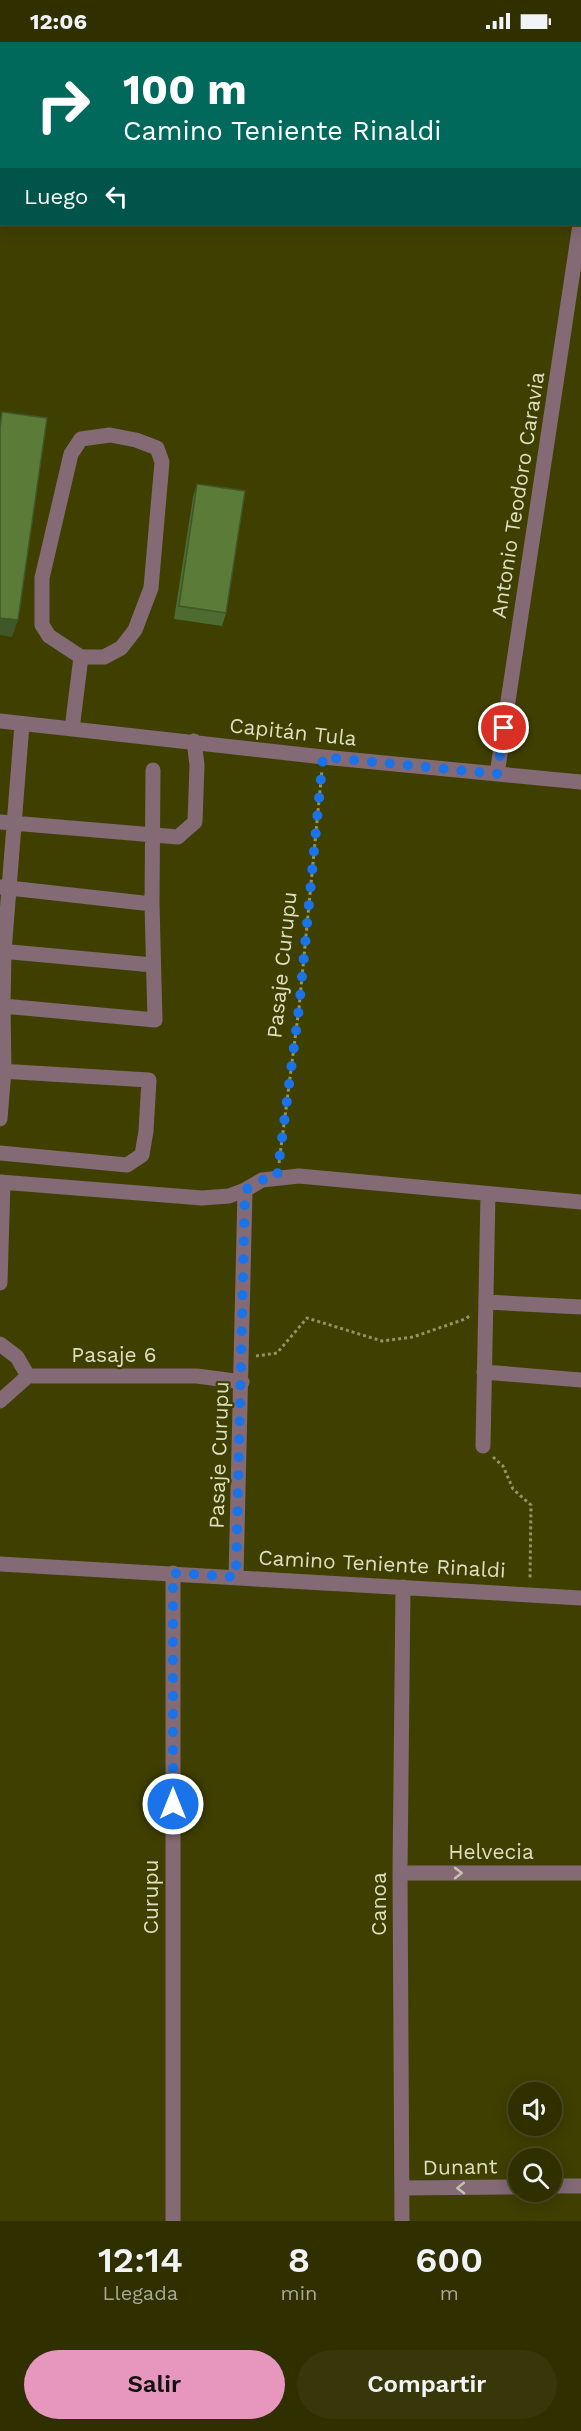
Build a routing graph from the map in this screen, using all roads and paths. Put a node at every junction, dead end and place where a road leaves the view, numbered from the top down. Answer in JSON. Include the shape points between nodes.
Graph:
{"nodes":[{"id":1,"x":580,"y":225,"type":"edge"},
{"id":2,"x":81,"y":657,"type":"junction"},
{"id":3,"x":0,"y":721,"type":"edge"},
{"id":4,"x":21,"y":724,"type":"junction"},
{"id":5,"x":72,"y":729,"type":"junction"},
{"id":6,"x":194,"y":741,"type":"junction"},
{"id":7,"x":323,"y":757,"type":"junction"},
{"id":8,"x":153,"y":770,"type":"dead end"},
{"id":9,"x":497,"y":774,"type":"junction"},
{"id":10,"x":581,"y":782,"type":"edge"},
{"id":11,"x":7,"y":823,"type":"edge"},
{"id":12,"x":154,"y":835,"type":"junction"},
{"id":13,"x":5,"y":887,"type":"edge"},
{"id":14,"x":152,"y":904,"type":"junction"},
{"id":15,"x":2,"y":952,"type":"edge"},
{"id":16,"x":153,"y":965,"type":"junction"},
{"id":17,"x":2,"y":1006,"type":"edge"},
{"id":18,"x":2,"y":1071,"type":"edge"},
{"id":19,"x":0,"y":1119,"type":"edge"},
{"id":20,"x":0,"y":1153,"type":"edge"},
{"id":21,"x":277,"y":1177,"type":"junction"},
{"id":22,"x":1,"y":1182,"type":"edge"},
{"id":23,"x":245,"y":1190,"type":"junction"},
{"id":24,"x":488,"y":1194,"type":"junction"},
{"id":25,"x":581,"y":1202,"type":"edge"},
{"id":26,"x":0,"y":1283,"type":"edge"},
{"id":27,"x":486,"y":1302,"type":"junction"},
{"id":28,"x":581,"y":1307,"type":"edge"},
{"id":29,"x":0,"y":1344,"type":"edge"},
{"id":30,"x":243,"y":1358,"type":"junction"},
{"id":31,"x":484,"y":1372,"type":"junction"},
{"id":32,"x":28,"y":1376,"type":"junction"},
{"id":33,"x":581,"y":1380,"type":"edge"},
{"id":34,"x":242,"y":1382,"type":"junction"},
{"id":35,"x":0,"y":1401,"type":"edge"},
{"id":36,"x":483,"y":1446,"type":"joint"},
{"id":37,"x":0,"y":1564,"type":"edge"},
{"id":38,"x":173,"y":1573,"type":"junction"},
{"id":39,"x":236,"y":1577,"type":"junction"},
{"id":40,"x":403,"y":1587,"type":"junction"},
{"id":41,"x":530,"y":1594,"type":"junction"},
{"id":42,"x":581,"y":1598,"type":"edge"},
{"id":43,"x":400,"y":1873,"type":"junction"},
{"id":44,"x":581,"y":1873,"type":"edge"},
{"id":45,"x":562,"y":2186,"type":"edge"},
{"id":46,"x":581,"y":2186,"type":"edge"},
{"id":47,"x":508,"y":2187,"type":"edge"},
{"id":48,"x":402,"y":2188,"type":"junction"},
{"id":49,"x":173,"y":2221,"type":"edge"},
{"id":50,"x":402,"y":2221,"type":"edge"}],
"edges":[{"from":1,"to":9,"type":"street","name":"Antonio Teodoro Caravia"},
{"from":2,"to":2,"type":"street","via":[[49,636],[42,625],[42,578],[71,454],[81,439],[110,435],[158,447],[162,462],[151,588],[135,630],[121,648],[104,657]]},
{"from":2,"to":5,"type":"street"},
{"from":3,"to":4,"type":"street","name":"Capitán Tula"},
{"from":4,"to":5,"type":"street","name":"Capitán Tula"},
{"from":4,"to":11,"type":"street"},
{"from":5,"to":6,"type":"street","name":"Capitán Tula"},
{"from":6,"to":7,"type":"street","name":"Capitán Tula"},
{"from":6,"to":12,"type":"street","via":[[195,822],[178,837]]},
{"from":7,"to":9,"type":"street","name":"Capitán Tula"},
{"from":7,"to":21,"type":"path","name":"Pasaje Curupu","via":[[299,1008]]},
{"from":8,"to":12,"type":"street"},
{"from":9,"to":10,"type":"street","name":"Capitán Tula"},
{"from":11,"to":12,"type":"street"},
{"from":11,"to":13,"type":"street"},
{"from":12,"to":14,"type":"street"},
{"from":13,"to":14,"type":"street"},
{"from":13,"to":15,"type":"street"},
{"from":14,"to":16,"type":"street"},
{"from":15,"to":16,"type":"street"},
{"from":15,"to":17,"type":"street"},
{"from":16,"to":17,"type":"street","via":[[155,1020]]},
{"from":17,"to":18,"type":"street"},
{"from":18,"to":19,"type":"street"},
{"from":18,"to":20,"type":"street","via":[[149,1080],[141,1155],[127,1165]]},
{"from":21,"to":23,"type":"street"},
{"from":21,"to":24,"type":"street"},
{"from":22,"to":23,"type":"street","via":[[202,1198]]},
{"from":22,"to":26,"type":"street"},
{"from":23,"to":30,"type":"street","name":"Pasaje Curupu"},
{"from":24,"to":25,"type":"street"},
{"from":24,"to":27,"type":"street"},
{"from":27,"to":28,"type":"street"},
{"from":27,"to":30,"type":"path","via":[[465,1320],[382,1341],[307,1318],[277,1353]]},
{"from":27,"to":31,"type":"street"},
{"from":29,"to":32,"type":"street","via":[[16,1357]]},
{"from":30,"to":34,"type":"street","name":"Pasaje Curupu"},
{"from":31,"to":33,"type":"street"},
{"from":31,"to":36,"type":"street"},
{"from":32,"to":34,"type":"street","name":"Pasaje 6","via":[[197,1376]]},
{"from":32,"to":35,"type":"street"},
{"from":34,"to":39,"type":"street","name":"Pasaje Curupu"},
{"from":36,"to":41,"type":"path","via":[[503,1466],[513,1489],[531,1505]]},
{"from":37,"to":38,"type":"street","name":"Camino Teniente Rinaldi"},
{"from":38,"to":39,"type":"street","name":"Camino Teniente Rinaldi"},
{"from":38,"to":49,"type":"street","name":"Curupu"},
{"from":39,"to":40,"type":"street","name":"Camino Teniente Rinaldi"},
{"from":40,"to":41,"type":"street","name":"Camino Teniente Rinaldi"},
{"from":40,"to":43,"type":"street","name":"Canoa"},
{"from":41,"to":42,"type":"street","name":"Camino Teniente Rinaldi"},
{"from":43,"to":44,"type":"street","name":"Helvecia","one_way":true},
{"from":43,"to":48,"type":"street","name":"Canoa"},
{"from":45,"to":46,"type":"street"},
{"from":47,"to":48,"type":"street","name":"Dunant","one_way":true},
{"from":48,"to":50,"type":"street","name":"Canoa"}]}
